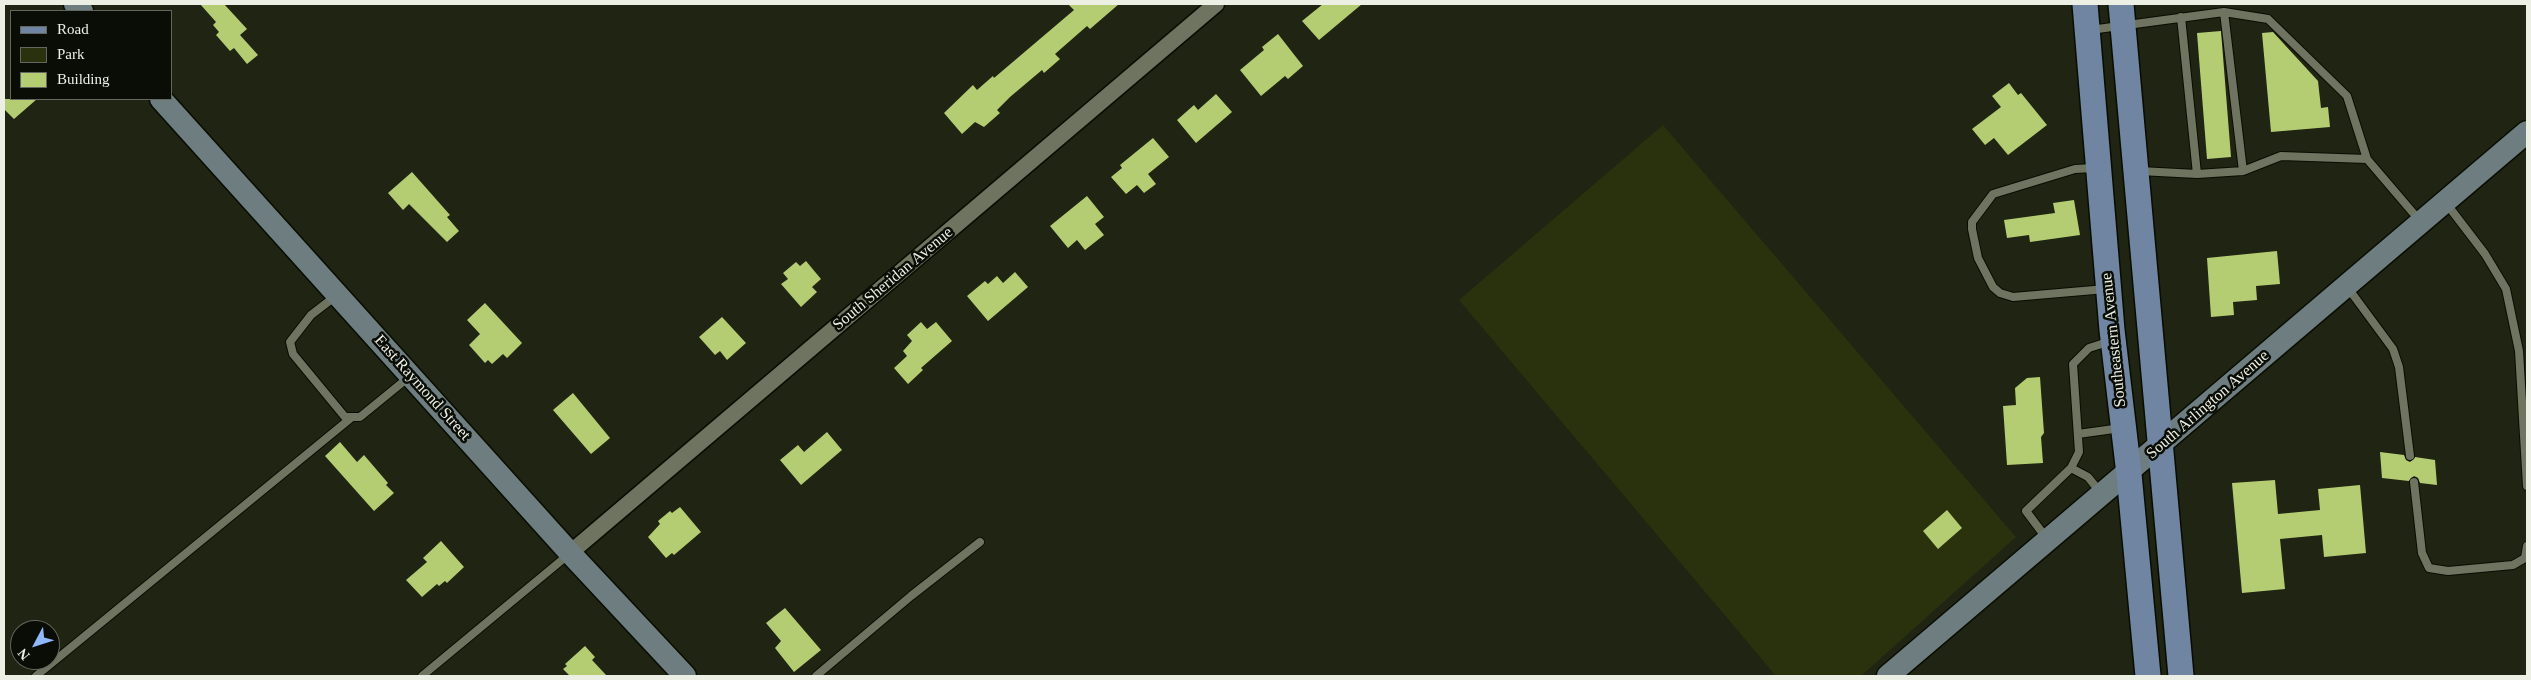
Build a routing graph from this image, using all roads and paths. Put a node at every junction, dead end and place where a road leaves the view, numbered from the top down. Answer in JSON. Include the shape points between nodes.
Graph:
{"nodes":[{"id":1,"x":1216,"y":4,"type":"edge"},
{"id":2,"x":2085,"y":4,"type":"edge"},
{"id":3,"x":2224,"y":12,"type":"junction"},
{"id":4,"x":2122,"y":14,"type":"edge"},
{"id":5,"x":2181,"y":17,"type":"junction"},
{"id":6,"x":2087,"y":30,"type":"junction"},
{"id":7,"x":161,"y":100,"type":"edge"},
{"id":8,"x":2527,"y":132,"type":"edge"},
{"id":9,"x":2368,"y":160,"type":"junction"},
{"id":10,"x":2099,"y":167,"type":"junction"},
{"id":11,"x":2136,"y":171,"type":"junction"},
{"id":12,"x":2243,"y":172,"type":"junction"},
{"id":13,"x":2197,"y":174,"type":"junction"},
{"id":14,"x":2445,"y":202,"type":"junction"},
{"id":15,"x":2422,"y":222,"type":"junction"},
{"id":16,"x":2346,"y":286,"type":"junction"},
{"id":17,"x":2109,"y":288,"type":"junction"},
{"id":18,"x":337,"y":294,"type":"junction"},
{"id":19,"x":2113,"y":341,"type":"junction"},
{"id":20,"x":411,"y":376,"type":"junction"},
{"id":21,"x":351,"y":418,"type":"junction"},
{"id":22,"x":2123,"y":428,"type":"junction"},
{"id":23,"x":2078,"y":434,"type":"junction"},
{"id":24,"x":2160,"y":444,"type":"junction"},
{"id":25,"x":2410,"y":456,"type":"dead end"},
{"id":26,"x":2070,"y":468,"type":"junction"},
{"id":27,"x":2129,"y":474,"type":"junction"},
{"id":28,"x":2414,"y":482,"type":"dead end"},
{"id":29,"x":2527,"y":486,"type":"edge"},
{"id":30,"x":2103,"y":495,"type":"junction"},
{"id":31,"x":980,"y":542,"type":"dead end"},
{"id":32,"x":2048,"y":542,"type":"junction"},
{"id":33,"x":2527,"y":546,"type":"edge"},
{"id":34,"x":570,"y":553,"type":"junction"},
{"id":35,"x":36,"y":676,"type":"edge"},
{"id":36,"x":422,"y":676,"type":"edge"},
{"id":37,"x":685,"y":676,"type":"edge"},
{"id":38,"x":816,"y":676,"type":"edge"},
{"id":39,"x":1888,"y":676,"type":"edge"},
{"id":40,"x":2148,"y":676,"type":"edge"},
{"id":41,"x":2181,"y":676,"type":"edge"}],
"edges":[{"from":1,"to":34,"type":"street","name":"South Sheridan Avenue"},
{"from":2,"to":6,"type":"main road","name":"Southeastern Avenue"},
{"from":3,"to":5,"type":"lane"},
{"from":3,"to":9,"type":"lane","via":[[2268,19],[2347,96]]},
{"from":3,"to":12,"type":"lane"},
{"from":4,"to":5,"type":"lane"},
{"from":4,"to":6,"type":"lane"},
{"from":4,"to":11,"type":"main road"},
{"from":5,"to":13,"type":"lane"},
{"from":6,"to":10,"type":"main road","name":"Southeastern Avenue"},
{"from":7,"to":18,"type":"main road","name":"East Raymond Street"},
{"from":8,"to":14,"type":"main road","name":"South Arlington Avenue"},
{"from":9,"to":12,"type":"lane","via":[[2281,156]]},
{"from":9,"to":15,"type":"lane"},
{"from":10,"to":17,"type":"main road","name":"Southeastern Avenue"},
{"from":10,"to":17,"type":"lane","via":[[2075,169],[1993,194],[1972,222],[1972,229],[1978,258],[1990,282],[2000,293],[2013,297]]},
{"from":11,"to":13,"type":"lane"},
{"from":11,"to":24,"type":"main road"},
{"from":12,"to":13,"type":"lane"},
{"from":14,"to":15,"type":"main road","name":"South Arlington Avenue"},
{"from":14,"to":29,"type":"lane","via":[[2485,254],[2506,289],[2519,351]]},
{"from":15,"to":16,"type":"main road","name":"South Arlington Avenue"},
{"from":16,"to":24,"type":"main road","name":"South Arlington Avenue"},
{"from":16,"to":25,"type":"lane","via":[[2382,332],[2396,358]]},
{"from":17,"to":19,"type":"main road","name":"Southeastern Avenue"},
{"from":18,"to":20,"type":"main road","name":"East Raymond Street"},
{"from":18,"to":21,"type":"lane","via":[[311,315],[290,342],[293,354],[345,417]]},
{"from":19,"to":22,"type":"main road","name":"Southeastern Avenue"},
{"from":19,"to":23,"type":"lane","via":[[2089,348],[2073,364]]},
{"from":20,"to":21,"type":"lane","via":[[360,417]]},
{"from":20,"to":34,"type":"main road","name":"East Raymond Street"},
{"from":21,"to":35,"type":"lane"},
{"from":22,"to":23,"type":"lane"},
{"from":22,"to":27,"type":"main road","name":"Southeastern Avenue"},
{"from":23,"to":26,"type":"lane","via":[[2079,452]]},
{"from":24,"to":27,"type":"main road","name":"South Arlington Avenue"},
{"from":24,"to":41,"type":"main road"},
{"from":26,"to":30,"type":"lane","via":[[2088,477]]},
{"from":26,"to":32,"type":"lane","via":[[2026,511]]},
{"from":27,"to":30,"type":"main road","name":"South Arlington Avenue"},
{"from":27,"to":40,"type":"main road","name":"Southeastern Avenue"},
{"from":28,"to":33,"type":"lane","via":[[2422,553],[2429,568],[2448,571],[2513,565],[2525,558]]},
{"from":30,"to":32,"type":"main road","name":"South Arlington Avenue"},
{"from":31,"to":38,"type":"lane"},
{"from":32,"to":39,"type":"main road","name":"South Arlington Avenue"},
{"from":34,"to":36,"type":"lane"},
{"from":34,"to":37,"type":"main road","name":"East Raymond Street"}]}
